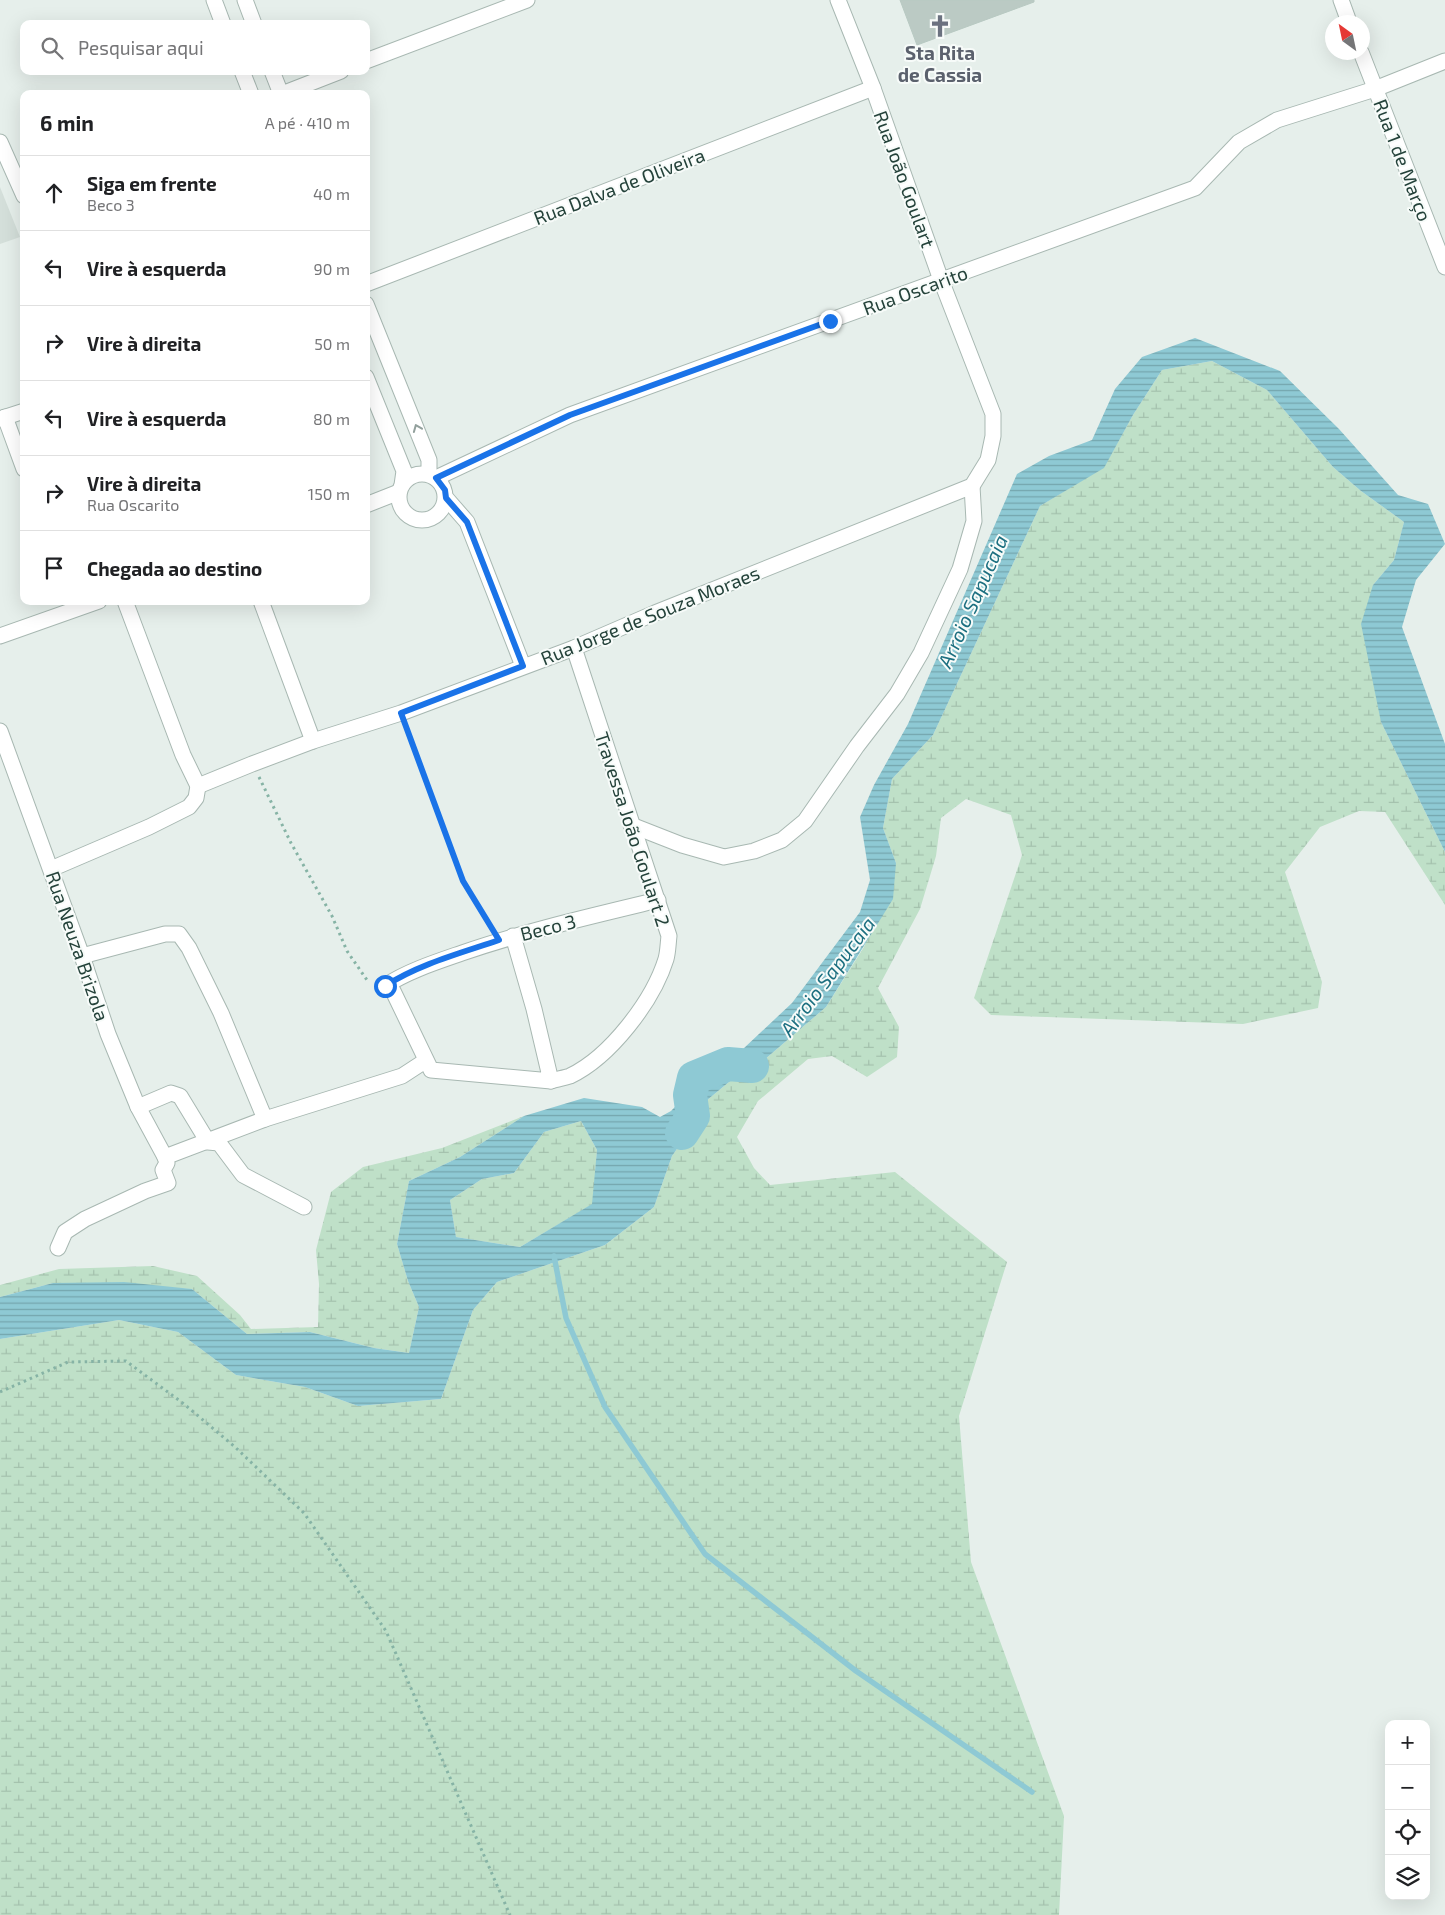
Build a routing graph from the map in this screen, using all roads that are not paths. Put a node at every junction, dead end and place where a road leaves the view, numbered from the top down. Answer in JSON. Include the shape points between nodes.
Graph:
{"nodes":[{"id":1,"x":214,"y":0,"type":"edge"},
{"id":2,"x":245,"y":0,"type":"edge"},
{"id":3,"x":527,"y":0,"type":"edge"},
{"id":4,"x":838,"y":0,"type":"edge"},
{"id":5,"x":1341,"y":0,"type":"edge"},
{"id":6,"x":1347,"y":15,"type":"edge"},
{"id":7,"x":222,"y":20,"type":"edge"},
{"id":8,"x":252,"y":20,"type":"edge"},
{"id":9,"x":370,"y":60,"type":"edge"},
{"id":10,"x":1364,"y":60,"type":"edge"},
{"id":11,"x":1445,"y":61,"type":"edge"},
{"id":12,"x":243,"y":75,"type":"edge"},
{"id":13,"x":274,"y":75,"type":"edge"},
{"id":14,"x":330,"y":75,"type":"edge"},
{"id":15,"x":872,"y":88,"type":"junction"},
{"id":16,"x":1375,"y":88,"type":"junction"},
{"id":17,"x":249,"y":90,"type":"edge"},
{"id":18,"x":279,"y":90,"type":"edge"},
{"id":19,"x":291,"y":90,"type":"edge"},
{"id":20,"x":0,"y":142,"type":"edge"},
{"id":21,"x":20,"y":187,"type":"edge"},
{"id":22,"x":1445,"y":267,"type":"edge"},
{"id":23,"x":941,"y":280,"type":"junction"},
{"id":24,"x":370,"y":282,"type":"edge"},
{"id":25,"x":370,"y":314,"type":"edge"},
{"id":26,"x":370,"y":387,"type":"edge"},
{"id":27,"x":20,"y":412,"type":"edge"},
{"id":28,"x":2,"y":418,"type":"edge"},
{"id":29,"x":20,"y":460,"type":"edge"},
{"id":30,"x":432,"y":476,"type":"junction"},
{"id":31,"x":972,"y":486,"type":"junction"},
{"id":32,"x":401,"y":489,"type":"junction"},
{"id":33,"x":446,"y":498,"type":"junction"},
{"id":34,"x":370,"y":503,"type":"edge"},
{"id":35,"x":74,"y":605,"type":"edge"},
{"id":36,"x":127,"y":605,"type":"edge"},
{"id":37,"x":262,"y":605,"type":"edge"},
{"id":38,"x":0,"y":636,"type":"edge"},
{"id":39,"x":574,"y":648,"type":"junction"},
{"id":40,"x":523,"y":666,"type":"junction"},
{"id":41,"x":0,"y":731,"type":"edge"},
{"id":42,"x":313,"y":742,"type":"junction"},
{"id":43,"x":198,"y":786,"type":"junction"},
{"id":44,"x":631,"y":826,"type":"junction"},
{"id":45,"x":51,"y":869,"type":"junction"},
{"id":46,"x":658,"y":900,"type":"junction"},
{"id":47,"x":506,"y":938,"type":"junction"},
{"id":48,"x":82,"y":956,"type":"junction"},
{"id":49,"x":425,"y":1061,"type":"junction"},
{"id":50,"x":551,"y":1081,"type":"junction"},
{"id":51,"x":138,"y":1108,"type":"junction"},
{"id":52,"x":265,"y":1119,"type":"junction"},
{"id":53,"x":208,"y":1142,"type":"junction"},
{"id":54,"x":166,"y":1158,"type":"junction"},
{"id":55,"x":304,"y":1207,"type":"dead end"},
{"id":56,"x":58,"y":1248,"type":"dead end"}],
"edges":[{"from":1,"to":7,"type":"street"},
{"from":2,"to":8,"type":"street"},
{"from":3,"to":9,"type":"street"},
{"from":4,"to":15,"type":"street","name":"Rua João Goulart"},
{"from":5,"to":6,"type":"street"},
{"from":10,"to":16,"type":"street","name":"Rua 1 de Março"},
{"from":11,"to":16,"type":"street","name":"Rua Oscarito"},
{"from":12,"to":17,"type":"street"},
{"from":13,"to":18,"type":"street"},
{"from":14,"to":19,"type":"street"},
{"from":15,"to":23,"type":"street","name":"Rua João Goulart"},
{"from":15,"to":24,"type":"street","name":"Rua Dalva de Oliveira"},
{"from":16,"to":22,"type":"street","name":"Rua 1 de Março"},
{"from":16,"to":23,"type":"street","name":"Rua Oscarito","via":[[1277,120],[1239,142],[1196,188]]},
{"from":20,"to":21,"type":"street"},
{"from":23,"to":30,"type":"street","name":"Rua Oscarito","via":[[570,415]]},
{"from":23,"to":31,"type":"street","name":"Rua João Goulart","via":[[993,414],[988,460]]},
{"from":30,"to":25,"type":"street","one_way":true,"via":[[430,460]]},
{"from":26,"to":32,"type":"street","via":[[404,471]]},
{"from":27,"to":28,"type":"street"},
{"from":28,"to":29,"type":"street"},
{"from":30,"to":32,"type":"street","via":[[414,475]]},
{"from":30,"to":33,"type":"street","via":[[445,490]]},
{"from":31,"to":39,"type":"street","name":"Rua Jorge de Souza Moraes"},
{"from":31,"to":44,"type":"street","via":[[974,521],[960,569],[921,653],[897,694],[805,821],[782,840],[754,851],[724,856]]},
{"from":32,"to":33,"type":"street","via":[[401,507],[406,514],[419,520],[434,517]]},
{"from":32,"to":34,"type":"street"},
{"from":33,"to":40,"type":"street","via":[[467,522]]},
{"from":35,"to":38,"type":"street"},
{"from":36,"to":43,"type":"street","via":[[183,755]]},
{"from":37,"to":42,"type":"street"},
{"from":39,"to":40,"type":"street","name":"Rua Jorge de Souza Moraes"},
{"from":39,"to":44,"type":"street","name":"Travessa João Goulart 2"},
{"from":40,"to":42,"type":"street","name":"Rua Jorge de Souza Moraes","via":[[401,713]]},
{"from":41,"to":45,"type":"street","name":"Rua Neuza Brizola"},
{"from":42,"to":43,"type":"street","name":"Rua Jorge de Souza Moraes"},
{"from":43,"to":45,"type":"street","via":[[196,798],[189,807]]},
{"from":44,"to":46,"type":"street","name":"Travessa João Goulart 2"},
{"from":45,"to":48,"type":"street","name":"Rua Neuza Brizola"},
{"from":46,"to":47,"type":"street","name":"Beco 3"},
{"from":46,"to":50,"type":"street","name":"Travessa João Goulart 2","via":[[669,936],[666,959],[634,1020],[596,1059],[569,1076]]},
{"from":47,"to":49,"type":"street","name":"Beco 3","via":[[438,962],[385,986],[393,991]]},
{"from":47,"to":50,"type":"street","via":[[534,1009]]},
{"from":48,"to":51,"type":"street","name":"Rua Neuza Brizola","via":[[108,1034]]},
{"from":48,"to":52,"type":"street","via":[[165,934],[179,934],[220,1013]]},
{"from":49,"to":50,"type":"street","via":[[431,1070]]},
{"from":49,"to":52,"type":"street","via":[[402,1076]]},
{"from":51,"to":53,"type":"street","via":[[171,1093],[180,1096]]},
{"from":51,"to":54,"type":"street","name":"Rua Neuza Brizola"},
{"from":52,"to":53,"type":"street"},
{"from":53,"to":54,"type":"street"},
{"from":53,"to":55,"type":"street","via":[[219,1143],[243,1175]]},
{"from":54,"to":56,"type":"street","via":[[164,1170],[168,1183],[85,1219],[65,1232]]}]}
